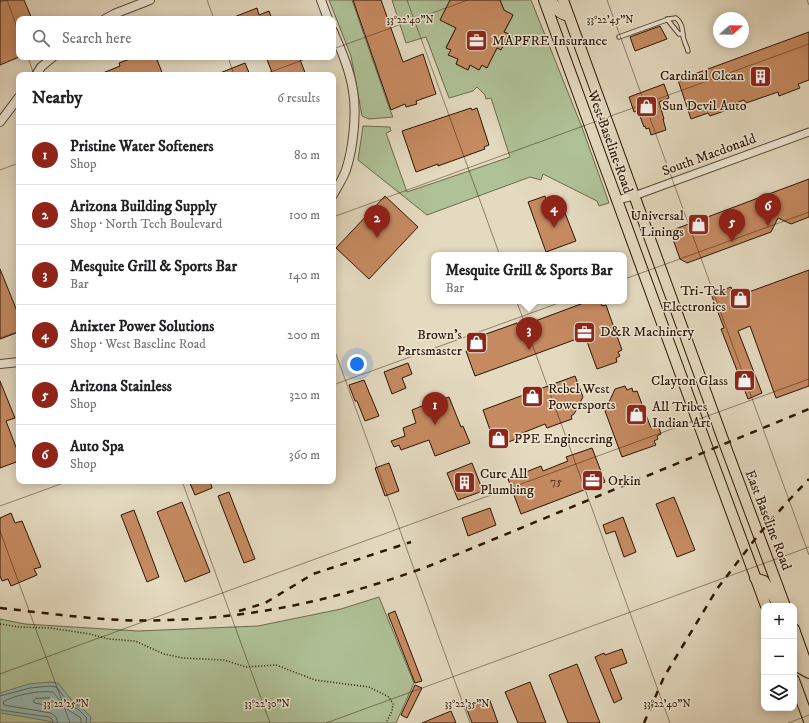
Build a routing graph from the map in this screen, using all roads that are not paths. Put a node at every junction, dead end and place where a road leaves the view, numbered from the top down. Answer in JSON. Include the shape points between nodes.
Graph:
{"nodes":[{"id":1,"x":150,"y":0,"type":"edge"},
{"id":2,"x":321,"y":0,"type":"edge"},
{"id":3,"x":544,"y":0,"type":"edge"},
{"id":4,"x":552,"y":0,"type":"edge"},
{"id":5,"x":563,"y":0,"type":"edge"},
{"id":6,"x":110,"y":16,"type":"edge"},
{"id":7,"x":327,"y":16,"type":"edge"},
{"id":8,"x":569,"y":16,"type":"junction"},
{"id":9,"x":667,"y":19,"type":"junction"},
{"id":10,"x":683,"y":34,"type":"junction"},
{"id":11,"x":619,"y":37,"type":"dead end"},
{"id":12,"x":336,"y":39,"type":"edge"},
{"id":13,"x":688,"y":51,"type":"dead end"},
{"id":14,"x":49,"y":60,"type":"edge"},
{"id":15,"x":38,"y":72,"type":"edge"},
{"id":16,"x":16,"y":101,"type":"edge"},
{"id":17,"x":0,"y":122,"type":"edge"},
{"id":18,"x":809,"y":132,"type":"edge"},
{"id":19,"x":336,"y":189,"type":"edge"},
{"id":20,"x":634,"y":196,"type":"junction"},
{"id":21,"x":617,"y":200,"type":"junction"},
{"id":22,"x":691,"y":352,"type":"junction"},
{"id":23,"x":675,"y":359,"type":"junction"},
{"id":24,"x":16,"y":362,"type":"edge"},
{"id":25,"x":0,"y":364,"type":"edge"},
{"id":26,"x":725,"y":444,"type":"joint"},
{"id":27,"x":755,"y":578,"type":"junction"},
{"id":28,"x":765,"y":603,"type":"edge"},
{"id":29,"x":777,"y":603,"type":"edge"},
{"id":30,"x":784,"y":603,"type":"edge"},
{"id":31,"x":797,"y":638,"type":"edge"},
{"id":32,"x":797,"y":662,"type":"edge"},
{"id":33,"x":809,"y":672,"type":"edge"},
{"id":34,"x":797,"y":688,"type":"edge"},
{"id":35,"x":809,"y":721,"type":"edge"}],
"edges":[{"from":1,"to":6,"type":"street"},
{"from":2,"to":7,"type":"street"},
{"from":3,"to":21,"type":"main road","name":"West Baseline Road"},
{"from":4,"to":8,"type":"main road","via":[[559,12]]},
{"from":5,"to":8,"type":"main road","name":"West Baseline Road"},
{"from":8,"to":20,"type":"main road","name":"West Baseline Road"},
{"from":9,"to":10,"type":"lane","via":[[679,34]]},
{"from":9,"to":10,"type":"lane","via":[[678,20]]},
{"from":9,"to":11,"type":"lane"},
{"from":10,"to":13,"type":"lane"},
{"from":12,"to":19,"type":"street","via":[[354,93],[352,148],[346,171]]},
{"from":14,"to":15,"type":"street"},
{"from":16,"to":17,"type":"street"},
{"from":18,"to":20,"type":"street","name":"South Macdonald"},
{"from":20,"to":21,"type":"street","name":"South Macdonald"},
{"from":20,"to":22,"type":"main road","name":"West Baseline Road"},
{"from":21,"to":23,"type":"main road","name":"West Baseline Road"},
{"from":22,"to":23,"type":"main road"},
{"from":22,"to":26,"type":"main road","name":"West Baseline Road"},
{"from":23,"to":27,"type":"main road","name":"West Baseline Road"},
{"from":24,"to":25,"type":"street"},
{"from":26,"to":30,"type":"main road","name":"East Baseline Road"},
{"from":27,"to":28,"type":"main road"},
{"from":27,"to":29,"type":"main road","via":[[764,581]]},
{"from":31,"to":33,"type":"main road"},
{"from":32,"to":33,"type":"main road","via":[[800,668]]},
{"from":34,"to":35,"type":"main road"}]}
